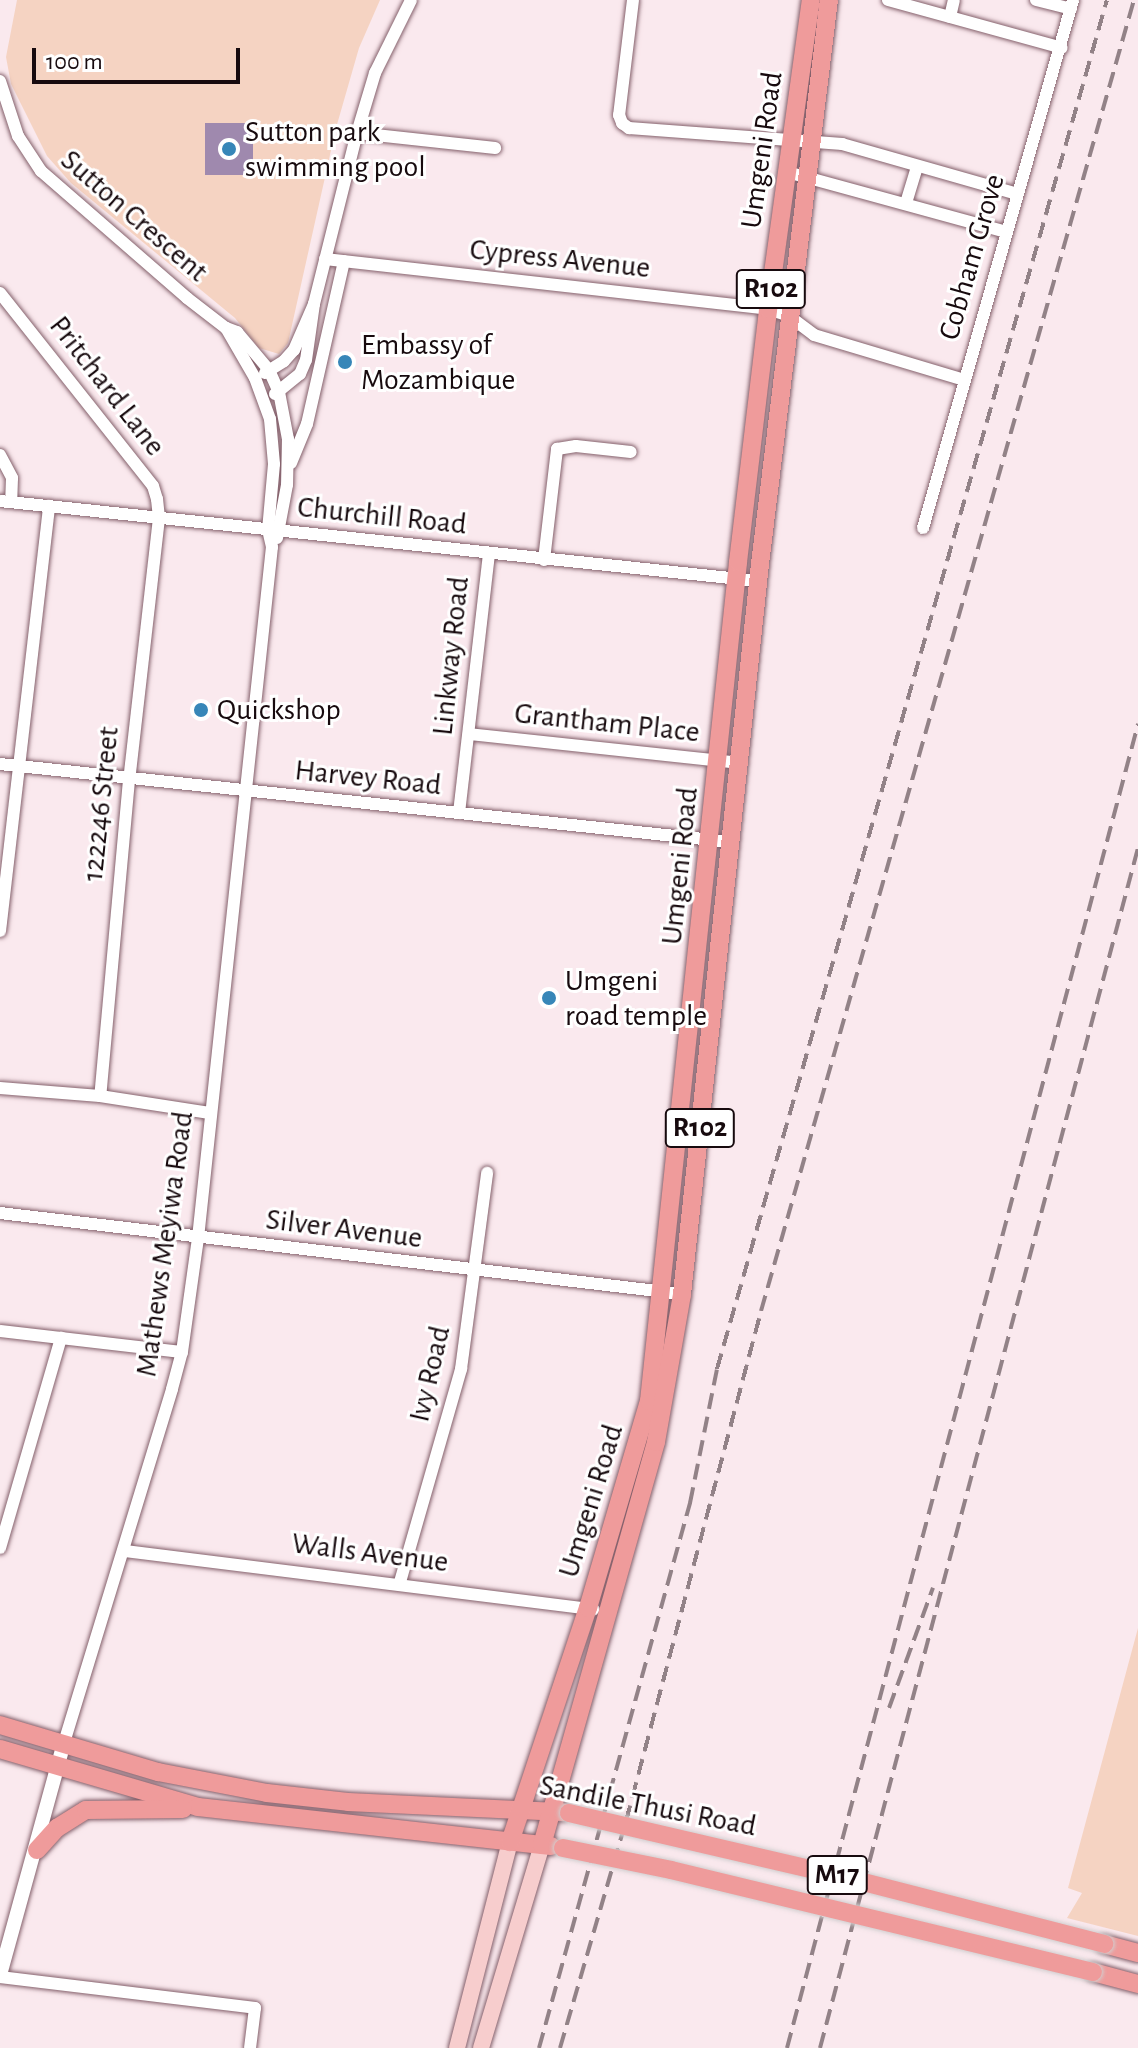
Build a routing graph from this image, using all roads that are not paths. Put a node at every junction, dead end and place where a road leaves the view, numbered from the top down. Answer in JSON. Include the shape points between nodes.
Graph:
{"nodes":[{"id":1,"x":411,"y":0,"type":"edge"},
{"id":2,"x":633,"y":0,"type":"edge"},
{"id":3,"x":811,"y":0,"type":"edge"},
{"id":4,"x":829,"y":0,"type":"edge"},
{"id":5,"x":888,"y":0,"type":"edge"},
{"id":6,"x":954,"y":0,"type":"edge"},
{"id":7,"x":1036,"y":0,"type":"edge"},
{"id":8,"x":1072,"y":4,"type":"edge"},
{"id":9,"x":950,"y":17,"type":"junction"},
{"id":10,"x":1062,"y":48,"type":"junction"},
{"id":11,"x":0,"y":81,"type":"edge"},
{"id":12,"x":0,"y":111,"type":"edge"},
{"id":13,"x":357,"y":133,"type":"junction"},
{"id":14,"x":18,"y":136,"type":"junction"},
{"id":15,"x":791,"y":142,"type":"junction"},
{"id":16,"x":812,"y":143,"type":"junction"},
{"id":17,"x":495,"y":148,"type":"dead end"},
{"id":18,"x":917,"y":168,"type":"junction"},
{"id":19,"x":787,"y":172,"type":"junction"},
{"id":20,"x":808,"y":175,"type":"junction"},
{"id":21,"x":1017,"y":194,"type":"junction"},
{"id":22,"x":906,"y":203,"type":"junction"},
{"id":23,"x":1006,"y":232,"type":"junction"},
{"id":24,"x":325,"y":259,"type":"junction"},
{"id":25,"x":344,"y":261,"type":"junction"},
{"id":26,"x":0,"y":293,"type":"edge"},
{"id":27,"x":314,"y":304,"type":"junction"},
{"id":28,"x":768,"y":309,"type":"junction"},
{"id":29,"x":789,"y":316,"type":"junction"},
{"id":30,"x":226,"y":328,"type":"junction"},
{"id":31,"x":269,"y":370,"type":"junction"},
{"id":32,"x":255,"y":378,"type":"junction"},
{"id":33,"x":964,"y":380,"type":"junction"},
{"id":34,"x":279,"y":392,"type":"junction"},
{"id":35,"x":264,"y":399,"type":"junction"},
{"id":36,"x":631,"y":452,"type":"dead end"},
{"id":37,"x":0,"y":455,"type":"edge"},
{"id":38,"x":751,"y":463,"type":"junction"},
{"id":39,"x":289,"y":466,"type":"junction"},
{"id":40,"x":773,"y":466,"type":"junction"},
{"id":41,"x":5,"y":502,"type":"edge"},
{"id":42,"x":49,"y":506,"type":"junction"},
{"id":43,"x":159,"y":518,"type":"junction"},
{"id":44,"x":923,"y":528,"type":"dead end"},
{"id":45,"x":275,"y":530,"type":"junction"},
{"id":46,"x":489,"y":554,"type":"junction"},
{"id":47,"x":544,"y":560,"type":"junction"},
{"id":48,"x":736,"y":578,"type":"junction"},
{"id":49,"x":758,"y":581,"type":"junction"},
{"id":50,"x":469,"y":734,"type":"junction"},
{"id":51,"x":719,"y":761,"type":"junction"},
{"id":52,"x":741,"y":763,"type":"junction"},
{"id":53,"x":0,"y":764,"type":"edge"},
{"id":54,"x":19,"y":766,"type":"junction"},
{"id":55,"x":129,"y":780,"type":"junction"},
{"id":56,"x":246,"y":792,"type":"junction"},
{"id":57,"x":459,"y":813,"type":"junction"},
{"id":58,"x":711,"y":841,"type":"junction"},
{"id":59,"x":731,"y":842,"type":"junction"},
{"id":60,"x":0,"y":931,"type":"edge"},
{"id":61,"x":0,"y":1088,"type":"edge"},
{"id":62,"x":100,"y":1096,"type":"junction"},
{"id":63,"x":210,"y":1113,"type":"junction"},
{"id":64,"x":487,"y":1173,"type":"dead end"},
{"id":65,"x":0,"y":1213,"type":"edge"},
{"id":66,"x":198,"y":1238,"type":"junction"},
{"id":67,"x":474,"y":1270,"type":"junction"},
{"id":68,"x":663,"y":1291,"type":"junction"},
{"id":69,"x":682,"y":1294,"type":"junction"},
{"id":70,"x":0,"y":1331,"type":"edge"},
{"id":71,"x":61,"y":1338,"type":"junction"},
{"id":72,"x":182,"y":1352,"type":"junction"},
{"id":73,"x":0,"y":1548,"type":"edge"},
{"id":74,"x":125,"y":1551,"type":"junction"},
{"id":75,"x":400,"y":1582,"type":"junction"},
{"id":76,"x":588,"y":1608,"type":"junction"},
{"id":77,"x":608,"y":1612,"type":"junction"},
{"id":78,"x":0,"y":1725,"type":"edge"},
{"id":79,"x":63,"y":1746,"type":"junction"},
{"id":80,"x":0,"y":1749,"type":"edge"},
{"id":81,"x":58,"y":1767,"type":"junction"},
{"id":82,"x":198,"y":1807,"type":"junction"},
{"id":83,"x":520,"y":1809,"type":"junction"},
{"id":84,"x":560,"y":1812,"type":"junction"},
{"id":85,"x":510,"y":1842,"type":"junction"},
{"id":86,"x":542,"y":1845,"type":"junction"},
{"id":87,"x":37,"y":1850,"type":"junction"},
{"id":88,"x":1138,"y":1953,"type":"edge"},
{"id":89,"x":0,"y":1976,"type":"edge"},
{"id":90,"x":1138,"y":1984,"type":"edge"},
{"id":91,"x":250,"y":2048,"type":"edge"},
{"id":92,"x":457,"y":2048,"type":"edge"},
{"id":93,"x":481,"y":2048,"type":"edge"}],
"edges":[{"from":1,"to":13,"type":"street","via":[[375,73]]},
{"from":2,"to":15,"type":"street","via":[[622,123],[634,129]]},
{"from":3,"to":15,"type":"main road","name":"Umgeni Road","number":"R102"},
{"from":4,"to":16,"type":"main road","name":"Umgeni Road","number":"R102"},
{"from":5,"to":9,"type":"street"},
{"from":6,"to":9,"type":"street"},
{"from":7,"to":8,"type":"street"},
{"from":8,"to":10,"type":"street","name":"Cobham Grove"},
{"from":9,"to":10,"type":"street"},
{"from":10,"to":21,"type":"street","name":"Cobham Grove"},
{"from":11,"to":14,"type":"street","name":"Sutton Crescent"},
{"from":12,"to":14,"type":"street","name":"Sutton Crescent"},
{"from":13,"to":17,"type":"street"},
{"from":13,"to":24,"type":"street"},
{"from":14,"to":30,"type":"street","name":"Sutton Crescent","via":[[41,171],[75,203]]},
{"from":15,"to":16,"type":"street"},
{"from":15,"to":19,"type":"main road","name":"Umgeni Road","number":"R102"},
{"from":16,"to":18,"type":"street","via":[[842,144]]},
{"from":16,"to":20,"type":"main road","name":"Umgeni Road","number":"R102"},
{"from":18,"to":21,"type":"street"},
{"from":18,"to":22,"type":"street"},
{"from":19,"to":20,"type":"street"},
{"from":19,"to":28,"type":"main road","name":"Umgeni Road","number":"R102"},
{"from":20,"to":22,"type":"street"},
{"from":20,"to":29,"type":"main road","name":"Umgeni Road","number":"R102"},
{"from":21,"to":23,"type":"street","name":"Cobham Grove"},
{"from":22,"to":23,"type":"street"},
{"from":23,"to":33,"type":"street","name":"Cobham Grove"},
{"from":24,"to":25,"type":"street","name":"Cypress Avenue"},
{"from":24,"to":27,"type":"street"},
{"from":25,"to":28,"type":"street","name":"Cypress Avenue"},
{"from":25,"to":39,"type":"street","via":[[307,424]]},
{"from":26,"to":43,"type":"street","name":"Pritchard Lane","via":[[153,486]]},
{"from":27,"to":31,"type":"street","via":[[294,350]]},
{"from":27,"to":34,"type":"street","via":[[306,360],[300,374]]},
{"from":28,"to":29,"type":"street","name":"Cypress Avenue"},
{"from":28,"to":38,"type":"main road","name":"Umgeni Road","number":"R102"},
{"from":29,"to":33,"type":"street","name":"Cypress Avenue","via":[[814,335]]},
{"from":29,"to":40,"type":"main road","name":"Umgeni Road","number":"R102"},
{"from":30,"to":31,"type":"street","name":"Sutton Crescent","via":[[237,332]]},
{"from":30,"to":32,"type":"street","name":"Sutton Crescent"},
{"from":31,"to":32,"type":"street"},
{"from":31,"to":34,"type":"street","name":"Sutton Crescent"},
{"from":32,"to":35,"type":"street","name":"Sutton Crescent"},
{"from":33,"to":44,"type":"street","name":"Cobham Grove"},
{"from":34,"to":35,"type":"street"},
{"from":34,"to":39,"type":"street","name":"Mathews Meyiwa Road"},
{"from":35,"to":45,"type":"street","name":"Mathews Meyiwa Road","via":[[274,441]]},
{"from":36,"to":47,"type":"street","via":[[557,449]]},
{"from":37,"to":41,"type":"street","via":[[12,478]]},
{"from":38,"to":40,"type":"main road"},
{"from":38,"to":48,"type":"main road","name":"Umgeni Road","number":"R102"},
{"from":39,"to":45,"type":"street","name":"Mathews Meyiwa Road"},
{"from":40,"to":49,"type":"main road","name":"Umgeni Road","number":"R102"},
{"from":41,"to":42,"type":"street","name":"Churchill Road"},
{"from":42,"to":43,"type":"street","name":"Churchill Road"},
{"from":42,"to":54,"type":"street"},
{"from":43,"to":45,"type":"street","name":"Churchill Road"},
{"from":43,"to":55,"type":"street","name":"122246 Street"},
{"from":45,"to":46,"type":"street","name":"Churchill Road"},
{"from":45,"to":56,"type":"street","name":"Mathews Meyiwa Road"},
{"from":46,"to":47,"type":"street","name":"Churchill Road"},
{"from":46,"to":50,"type":"street","name":"Linkway Road"},
{"from":47,"to":48,"type":"street","name":"Churchill Road"},
{"from":48,"to":49,"type":"street","name":"Churchill Road"},
{"from":48,"to":51,"type":"main road","name":"Umgeni Road","number":"R102"},
{"from":49,"to":52,"type":"main road","name":"Umgeni Road","number":"R102"},
{"from":50,"to":51,"type":"street","name":"Grantham Place"},
{"from":50,"to":57,"type":"street","name":"Linkway Road"},
{"from":51,"to":52,"type":"street","name":"Grantham Place"},
{"from":51,"to":58,"type":"main road","name":"Umgeni Road","number":"R102"},
{"from":52,"to":59,"type":"main road","name":"Umgeni Road","number":"R102"},
{"from":53,"to":54,"type":"street","name":"Harvey Road"},
{"from":54,"to":55,"type":"street","name":"Harvey Road"},
{"from":54,"to":60,"type":"street"},
{"from":55,"to":56,"type":"street","name":"Harvey Road"},
{"from":55,"to":62,"type":"street","name":"122246 Street"},
{"from":56,"to":57,"type":"street","name":"Harvey Road"},
{"from":56,"to":63,"type":"street","name":"Mathews Meyiwa Road"},
{"from":57,"to":58,"type":"street","name":"Harvey Road"},
{"from":58,"to":59,"type":"street","name":"Harvey Road"},
{"from":58,"to":68,"type":"main road","name":"Umgeni Road","number":"R102"},
{"from":59,"to":69,"type":"main road","name":"Umgeni Road","number":"R102"},
{"from":61,"to":62,"type":"street"},
{"from":62,"to":63,"type":"street"},
{"from":63,"to":66,"type":"street","name":"Mathews Meyiwa Road"},
{"from":64,"to":67,"type":"street","name":"Ivy Road"},
{"from":65,"to":66,"type":"street","name":"Silver Avenue"},
{"from":66,"to":67,"type":"street","name":"Silver Avenue"},
{"from":66,"to":72,"type":"street","name":"Mathews Meyiwa Road"},
{"from":67,"to":68,"type":"street","name":"Silver Avenue"},
{"from":67,"to":75,"type":"street","name":"Ivy Road","via":[[461,1369]]},
{"from":68,"to":69,"type":"street","name":"Silver Avenue"},
{"from":68,"to":76,"type":"main road","name":"Umgeni Road","number":"R102","via":[[649,1401]]},
{"from":69,"to":77,"type":"main road","name":"Umgeni Road","number":"R102","via":[[656,1442]]},
{"from":70,"to":71,"type":"street"},
{"from":71,"to":72,"type":"street"},
{"from":71,"to":73,"type":"street"},
{"from":72,"to":74,"type":"street","name":"Mathews Meyiwa Road"},
{"from":74,"to":75,"type":"street","name":"Walls Avenue"},
{"from":74,"to":79,"type":"street","name":"Mathews Meyiwa Road"},
{"from":75,"to":76,"type":"street","name":"Walls Avenue"},
{"from":76,"to":77,"type":"street","name":"Walls Avenue"},
{"from":76,"to":83,"type":"main road","name":"Umgeni Road","number":"R102"},
{"from":77,"to":84,"type":"main road","name":"Umgeni Road","number":"R102"},
{"from":78,"to":79,"type":"main road","name":"Sandile Thusi Road","number":"M17"},
{"from":79,"to":81,"type":"street","name":"Mathews Meyiwa Road"},
{"from":79,"to":83,"type":"main road","name":"Sandile Thusi Road","number":"M17","via":[[186,1779],[267,1793]]},
{"from":80,"to":81,"type":"main road","name":"Sandile Thusi Road","number":"M17"},
{"from":81,"to":82,"type":"main road","name":"Sandile Thusi Road","number":"M17"},
{"from":81,"to":87,"type":"street","name":"Mathews Meyiwa Road"},
{"from":82,"to":85,"type":"main road","name":"Sandile Thusi Road","number":"M17"},
{"from":82,"to":87,"type":"main road","via":[[86,1810],[57,1828]]},
{"from":83,"to":84,"type":"main road","name":"Sandile Thusi Road","number":"M17"},
{"from":83,"to":85,"type":"main road","name":"Umgeni Road","number":"R102"},
{"from":84,"to":86,"type":"main road","name":"Umgeni Road","number":"R102"},
{"from":84,"to":88,"type":"main road","name":"Sandile Thusi Road","number":"M17","bridge":true,"via":[[836,1875]]},
{"from":85,"to":86,"type":"main road","name":"Sandile Thusi Road","number":"M17"},
{"from":85,"to":92,"type":"main road","name":"Umgeni Road","number":"R102"},
{"from":86,"to":90,"type":"main road","name":"Sandile Thusi Road","number":"M17","bridge":true,"via":[[671,1870]]},
{"from":86,"to":93,"type":"main road","name":"Umgeni Road","number":"R102"},
{"from":87,"to":89,"type":"street","name":"Mathews Meyiwa Road"},
{"from":89,"to":91,"type":"street","via":[[255,2008]]}]}
